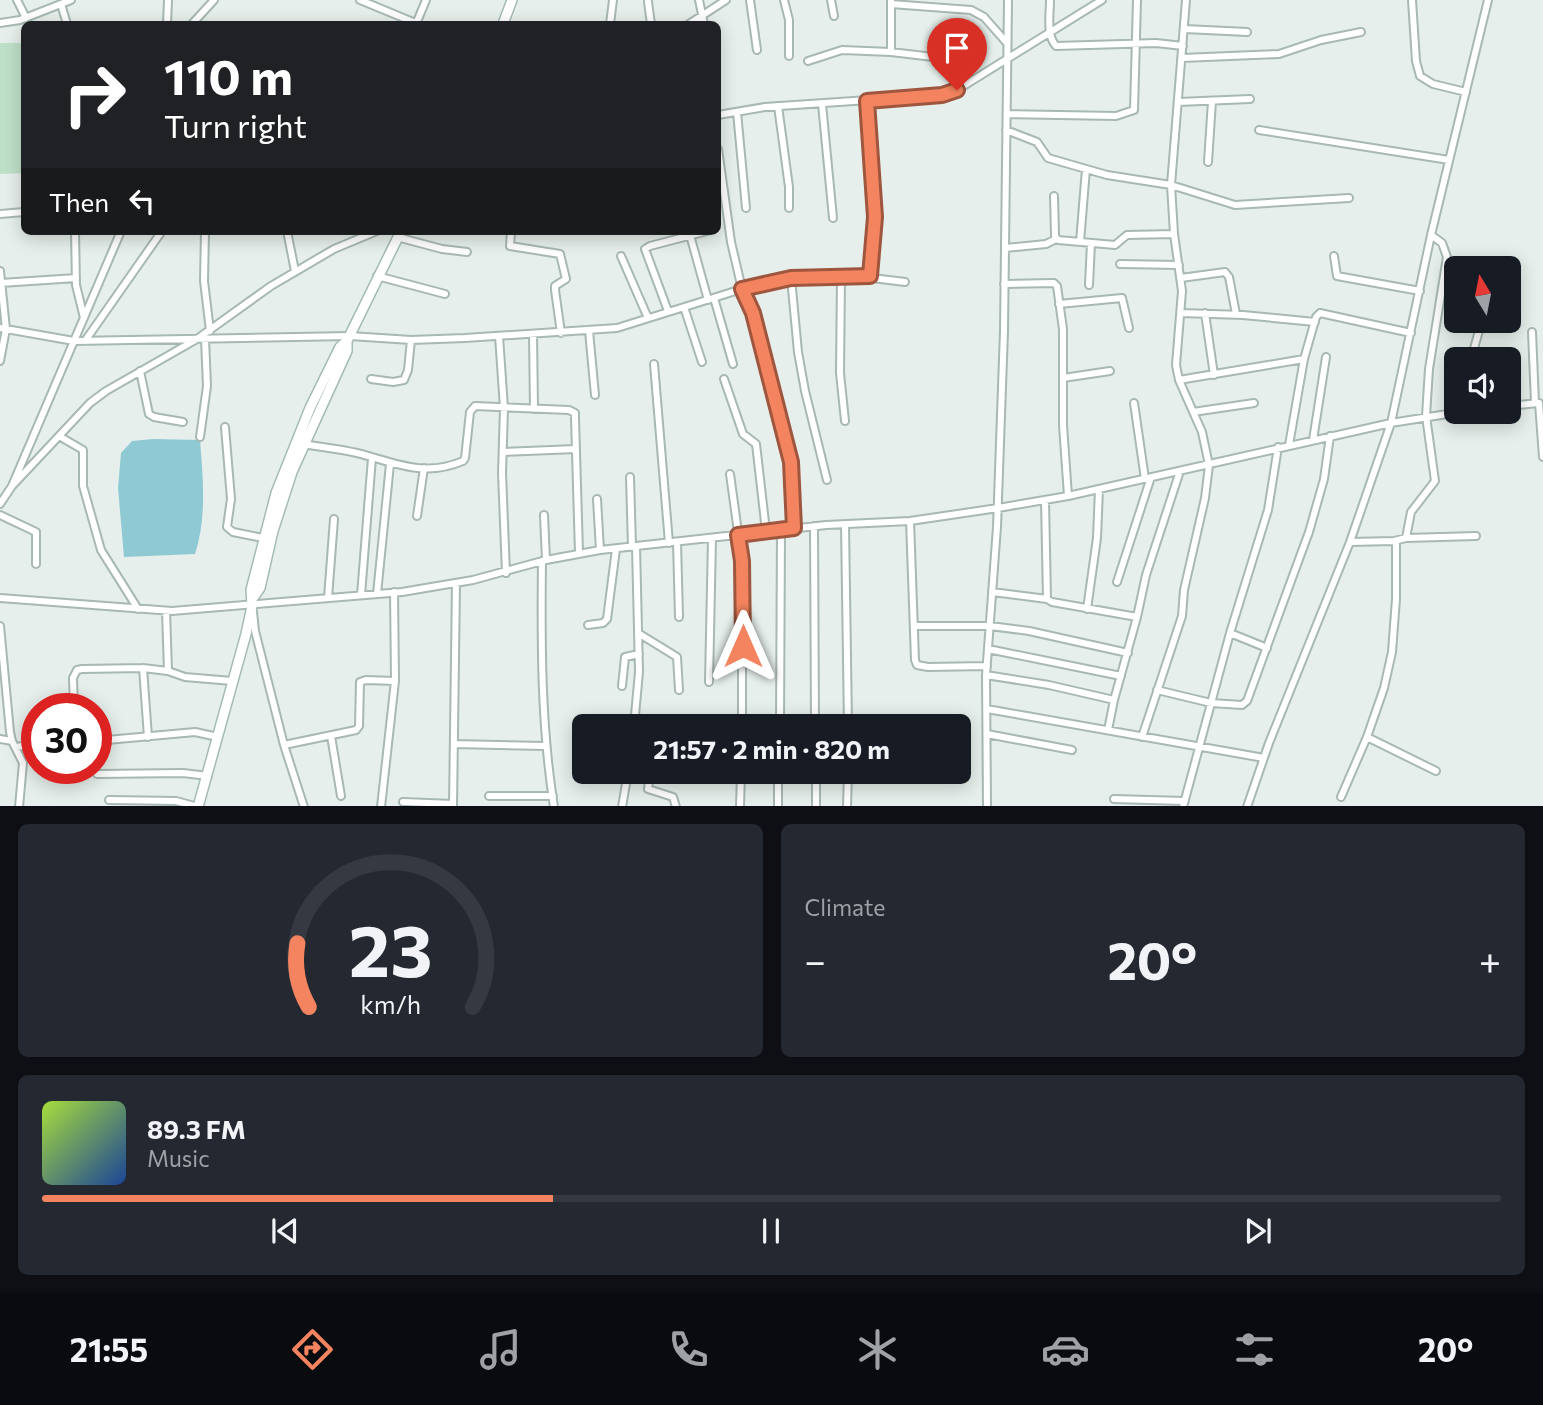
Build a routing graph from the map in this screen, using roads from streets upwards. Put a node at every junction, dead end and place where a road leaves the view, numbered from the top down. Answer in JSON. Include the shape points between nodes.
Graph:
{"nodes":[{"id":1,"x":17,"y":0,"type":"edge"},
{"id":2,"x":71,"y":0,"type":"edge"},
{"id":3,"x":168,"y":0,"type":"edge"},
{"id":4,"x":214,"y":0,"type":"edge"},
{"id":5,"x":360,"y":0,"type":"edge"},
{"id":6,"x":426,"y":0,"type":"edge"},
{"id":7,"x":512,"y":0,"type":"edge"},
{"id":8,"x":613,"y":0,"type":"edge"},
{"id":9,"x":699,"y":0,"type":"edge"},
{"id":10,"x":726,"y":0,"type":"edge"},
{"id":11,"x":750,"y":0,"type":"edge"},
{"id":12,"x":784,"y":0,"type":"edge"},
{"id":13,"x":831,"y":0,"type":"edge"},
{"id":14,"x":1007,"y":0,"type":"edge"},
{"id":15,"x":1050,"y":0,"type":"edge"},
{"id":16,"x":1084,"y":0,"type":"edge"},
{"id":17,"x":1101,"y":0,"type":"edge"},
{"id":18,"x":1137,"y":0,"type":"edge"},
{"id":19,"x":1186,"y":0,"type":"edge"},
{"id":20,"x":1412,"y":0,"type":"edge"},
{"id":21,"x":1488,"y":0,"type":"edge"},
{"id":22,"x":648,"y":2,"type":"dead end"},
{"id":23,"x":891,"y":2,"type":"edge"},
{"id":24,"x":61,"y":4,"type":"junction"},
{"id":25,"x":1084,"y":10,"type":"junction"},
{"id":26,"x":702,"y":15,"type":"junction"},
{"id":27,"x":834,"y":16,"type":"dead end"},
{"id":28,"x":26,"y":18,"type":"junction"},
{"id":29,"x":66,"y":21,"type":"edge"},
{"id":30,"x":167,"y":21,"type":"edge"},
{"id":31,"x":195,"y":21,"type":"edge"},
{"id":32,"x":410,"y":21,"type":"edge"},
{"id":33,"x":418,"y":21,"type":"edge"},
{"id":34,"x":504,"y":21,"type":"edge"},
{"id":35,"x":610,"y":21,"type":"edge"},
{"id":36,"x":651,"y":21,"type":"edge"},
{"id":37,"x":693,"y":21,"type":"edge"},
{"id":38,"x":703,"y":21,"type":"edge"},
{"id":39,"x":0,"y":23,"type":"edge"},
{"id":40,"x":1185,"y":29,"type":"junction"},
{"id":41,"x":1050,"y":31,"type":"junction"},
{"id":42,"x":1247,"y":32,"type":"dead end"},
{"id":43,"x":1362,"y":32,"type":"dead end"},
{"id":44,"x":1006,"y":42,"type":"junction"},
{"id":45,"x":1136,"y":43,"type":"junction"},
{"id":46,"x":1183,"y":46,"type":"junction"},
{"id":47,"x":757,"y":50,"type":"dead end"},
{"id":48,"x":891,"y":52,"type":"junction"},
{"id":49,"x":789,"y":57,"type":"dead end"},
{"id":50,"x":1182,"y":58,"type":"junction"},
{"id":51,"x":1006,"y":60,"type":"junction"},
{"id":52,"x":808,"y":61,"type":"dead end"},
{"id":53,"x":957,"y":90,"type":"junction"},
{"id":54,"x":1466,"y":92,"type":"junction"},
{"id":55,"x":1250,"y":99,"type":"dead end"},
{"id":56,"x":867,"y":101,"type":"junction"},
{"id":57,"x":1212,"y":101,"type":"junction"},
{"id":58,"x":1178,"y":102,"type":"junction"},
{"id":59,"x":822,"y":104,"type":"junction"},
{"id":60,"x":778,"y":107,"type":"junction"},
{"id":61,"x":737,"y":112,"type":"junction"},
{"id":62,"x":1007,"y":114,"type":"junction"},
{"id":63,"x":721,"y":115,"type":"edge"},
{"id":64,"x":1006,"y":130,"type":"junction"},
{"id":65,"x":1259,"y":130,"type":"dead end"},
{"id":66,"x":1449,"y":160,"type":"junction"},
{"id":67,"x":1208,"y":162,"type":"dead end"},
{"id":68,"x":1086,"y":169,"type":"junction"},
{"id":69,"x":721,"y":172,"type":"edge"},
{"id":70,"x":1171,"y":185,"type":"junction"},
{"id":71,"x":1054,"y":196,"type":"dead end"},
{"id":72,"x":1349,"y":198,"type":"dead end"},
{"id":73,"x":746,"y":208,"type":"dead end"},
{"id":74,"x":789,"y":208,"type":"dead end"},
{"id":75,"x":21,"y":212,"type":"edge"},
{"id":76,"x":0,"y":214,"type":"edge"},
{"id":77,"x":833,"y":218,"type":"dead end"},
{"id":78,"x":728,"y":226,"type":"junction"},
{"id":79,"x":721,"y":227,"type":"edge"},
{"id":80,"x":1174,"y":234,"type":"junction"},
{"id":81,"x":75,"y":235,"type":"edge"},
{"id":82,"x":119,"y":235,"type":"edge"},
{"id":83,"x":159,"y":235,"type":"edge"},
{"id":84,"x":205,"y":235,"type":"edge"},
{"id":85,"x":288,"y":235,"type":"edge"},
{"id":86,"x":367,"y":235,"type":"edge"},
{"id":87,"x":398,"y":235,"type":"edge"},
{"id":88,"x":402,"y":235,"type":"edge"},
{"id":89,"x":511,"y":235,"type":"edge"},
{"id":90,"x":690,"y":235,"type":"joint"},
{"id":91,"x":1431,"y":235,"type":"junction"},
{"id":92,"x":1056,"y":239,"type":"junction"},
{"id":93,"x":1080,"y":242,"type":"junction"},
{"id":94,"x":1091,"y":243,"type":"junction"},
{"id":95,"x":1005,"y":248,"type":"junction"},
{"id":96,"x":467,"y":252,"type":"dead end"},
{"id":97,"x":621,"y":256,"type":"dead end"},
{"id":98,"x":1334,"y":256,"type":"dead end"},
{"id":99,"x":1120,"y":264,"type":"dead end"},
{"id":100,"x":1179,"y":265,"type":"junction"},
{"id":101,"x":0,"y":271,"type":"edge"},
{"id":102,"x":295,"y":271,"type":"junction"},
{"id":103,"x":377,"y":276,"type":"junction"},
{"id":104,"x":841,"y":276,"type":"junction"},
{"id":105,"x":870,"y":276,"type":"junction"},
{"id":106,"x":76,"y":278,"type":"junction"},
{"id":107,"x":791,"y":278,"type":"junction"},
{"id":108,"x":1181,"y":278,"type":"junction"},
{"id":109,"x":905,"y":282,"type":"dead end"},
{"id":110,"x":1,"y":283,"type":"edge"},
{"id":111,"x":1004,"y":284,"type":"junction"},
{"id":112,"x":1089,"y":285,"type":"dead end"},
{"id":113,"x":742,"y":289,"type":"junction"},
{"id":114,"x":1420,"y":291,"type":"junction"},
{"id":115,"x":445,"y":294,"type":"dead end"},
{"id":116,"x":711,"y":299,"type":"junction"},
{"id":117,"x":1059,"y":304,"type":"junction"},
{"id":118,"x":684,"y":307,"type":"junction"},
{"id":119,"x":668,"y":311,"type":"junction"},
{"id":120,"x":1181,"y":313,"type":"junction"},
{"id":121,"x":1205,"y":313,"type":"junction"},
{"id":122,"x":1236,"y":314,"type":"junction"},
{"id":123,"x":84,"y":318,"type":"junction"},
{"id":124,"x":648,"y":318,"type":"junction"},
{"id":125,"x":1315,"y":322,"type":"junction"},
{"id":126,"x":3,"y":328,"type":"edge"},
{"id":127,"x":1129,"y":328,"type":"dead end"},
{"id":128,"x":210,"y":331,"type":"junction"},
{"id":129,"x":589,"y":331,"type":"junction"},
{"id":130,"x":561,"y":332,"type":"junction"},
{"id":131,"x":1532,"y":332,"type":"dead end"},
{"id":132,"x":1411,"y":333,"type":"junction"},
{"id":133,"x":533,"y":334,"type":"junction"},
{"id":134,"x":499,"y":336,"type":"junction"},
{"id":135,"x":201,"y":339,"type":"junction"},
{"id":136,"x":349,"y":339,"type":"junction"},
{"id":137,"x":411,"y":340,"type":"junction"},
{"id":138,"x":74,"y":341,"type":"junction"},
{"id":139,"x":85,"y":341,"type":"junction"},
{"id":140,"x":1326,"y":358,"type":"dead end"},
{"id":141,"x":1304,"y":359,"type":"junction"},
{"id":142,"x":0,"y":360,"type":"edge"},
{"id":143,"x":702,"y":362,"type":"dead end"},
{"id":144,"x":654,"y":364,"type":"dead end"},
{"id":145,"x":733,"y":364,"type":"dead end"},
{"id":146,"x":140,"y":371,"type":"junction"},
{"id":147,"x":1111,"y":371,"type":"dead end"},
{"id":148,"x":1214,"y":374,"type":"junction"},
{"id":149,"x":1063,"y":378,"type":"junction"},
{"id":150,"x":371,"y":379,"type":"dead end"},
{"id":151,"x":724,"y":379,"type":"dead end"},
{"id":152,"x":1179,"y":380,"type":"junction"},
{"id":153,"x":595,"y":395,"type":"dead end"},
{"id":154,"x":1134,"y":403,"type":"dead end"},
{"id":155,"x":1254,"y":403,"type":"dead end"},
{"id":156,"x":1539,"y":403,"type":"edge"},
{"id":157,"x":1521,"y":405,"type":"edge"},
{"id":158,"x":504,"y":408,"type":"junction"},
{"id":159,"x":534,"y":409,"type":"junction"},
{"id":160,"x":1194,"y":412,"type":"junction"},
{"id":161,"x":1444,"y":414,"type":"edge"},
{"id":162,"x":1426,"y":416,"type":"junction"},
{"id":163,"x":845,"y":421,"type":"dead end"},
{"id":164,"x":183,"y":422,"type":"dead end"},
{"id":165,"x":1391,"y":423,"type":"junction"},
{"id":166,"x":225,"y":427,"type":"dead end"},
{"id":167,"x":59,"y":436,"type":"junction"},
{"id":168,"x":1330,"y":436,"type":"junction"},
{"id":169,"x":200,"y":437,"type":"dead end"},
{"id":170,"x":1313,"y":440,"type":"junction"},
{"id":171,"x":303,"y":444,"type":"junction"},
{"id":172,"x":1289,"y":445,"type":"junction"},
{"id":173,"x":1278,"y":447,"type":"junction"},
{"id":174,"x":576,"y":449,"type":"junction"},
{"id":175,"x":503,"y":452,"type":"junction"},
{"id":176,"x":1543,"y":457,"type":"edge"},
{"id":177,"x":372,"y":458,"type":"junction"},
{"id":178,"x":390,"y":464,"type":"junction"},
{"id":179,"x":1209,"y":465,"type":"junction"},
{"id":180,"x":424,"y":468,"type":"junction"},
{"id":181,"x":1180,"y":471,"type":"junction"},
{"id":182,"x":730,"y":474,"type":"dead end"},
{"id":183,"x":630,"y":477,"type":"dead end"},
{"id":184,"x":1148,"y":478,"type":"junction"},
{"id":185,"x":827,"y":480,"type":"dead end"},
{"id":186,"x":12,"y":486,"type":"junction"},
{"id":187,"x":1099,"y":489,"type":"junction"},
{"id":188,"x":1068,"y":496,"type":"junction"},
{"id":189,"x":597,"y":499,"type":"dead end"},
{"id":190,"x":1045,"y":500,"type":"junction"},
{"id":191,"x":0,"y":504,"type":"edge"},
{"id":192,"x":998,"y":508,"type":"junction"},
{"id":193,"x":0,"y":515,"type":"edge"},
{"id":194,"x":544,"y":515,"type":"dead end"},
{"id":195,"x":417,"y":516,"type":"dead end"},
{"id":196,"x":334,"y":520,"type":"dead end"},
{"id":197,"x":910,"y":521,"type":"junction"},
{"id":198,"x":845,"y":524,"type":"junction"},
{"id":199,"x":814,"y":526,"type":"junction"},
{"id":200,"x":794,"y":528,"type":"junction"},
{"id":201,"x":781,"y":530,"type":"junction"},
{"id":202,"x":766,"y":531,"type":"junction"},
{"id":203,"x":738,"y":535,"type":"junction"},
{"id":204,"x":1476,"y":536,"type":"dead end"},
{"id":205,"x":263,"y":538,"type":"junction"},
{"id":206,"x":712,"y":538,"type":"junction"},
{"id":207,"x":1406,"y":538,"type":"junction"},
{"id":208,"x":1394,"y":541,"type":"junction"},
{"id":209,"x":673,"y":542,"type":"junction"},
{"id":210,"x":1350,"y":542,"type":"junction"},
{"id":211,"x":634,"y":547,"type":"junction"},
{"id":212,"x":616,"y":549,"type":"junction"},
{"id":213,"x":600,"y":550,"type":"junction"},
{"id":214,"x":579,"y":554,"type":"junction"},
{"id":215,"x":544,"y":561,"type":"junction"},
{"id":216,"x":36,"y":564,"type":"dead end"},
{"id":217,"x":506,"y":573,"type":"junction"},
{"id":218,"x":1116,"y":582,"type":"dead end"},
{"id":219,"x":456,"y":583,"type":"junction"},
{"id":220,"x":394,"y":592,"type":"junction"},
{"id":221,"x":992,"y":592,"type":"junction"},
{"id":222,"x":377,"y":594,"type":"junction"},
{"id":223,"x":361,"y":595,"type":"junction"},
{"id":224,"x":0,"y":598,"type":"edge"},
{"id":225,"x":328,"y":598,"type":"junction"},
{"id":226,"x":1047,"y":599,"type":"junction"},
{"id":227,"x":252,"y":602,"type":"junction"},
{"id":228,"x":138,"y":609,"type":"junction"},
{"id":229,"x":1087,"y":609,"type":"junction"},
{"id":230,"x":166,"y":611,"type":"junction"},
{"id":231,"x":679,"y":617,"type":"dead end"},
{"id":232,"x":1138,"y":617,"type":"junction"},
{"id":233,"x":588,"y":625,"type":"dead end"},
{"id":234,"x":0,"y":626,"type":"edge"},
{"id":235,"x":914,"y":626,"type":"junction"},
{"id":236,"x":990,"y":626,"type":"junction"},
{"id":237,"x":638,"y":633,"type":"junction"},
{"id":238,"x":1230,"y":633,"type":"junction"},
{"id":239,"x":1267,"y":648,"type":"junction"},
{"id":240,"x":988,"y":649,"type":"junction"},
{"id":241,"x":1128,"y":653,"type":"junction"},
{"id":242,"x":639,"y":654,"type":"junction"},
{"id":243,"x":987,"y":666,"type":"junction"},
{"id":244,"x":143,"y":668,"type":"junction"},
{"id":245,"x":168,"y":671,"type":"junction"},
{"id":246,"x":986,"y":675,"type":"junction"},
{"id":247,"x":1121,"y":676,"type":"junction"},
{"id":248,"x":232,"y":681,"type":"junction"},
{"id":249,"x":395,"y":681,"type":"junction"},
{"id":250,"x":709,"y":682,"type":"dead end"},
{"id":251,"x":622,"y":685,"type":"dead end"},
{"id":252,"x":678,"y":690,"type":"dead end"},
{"id":253,"x":1157,"y":690,"type":"junction"},
{"id":254,"x":73,"y":693,"type":"edge"},
{"id":255,"x":1114,"y":700,"type":"junction"},
{"id":256,"x":1211,"y":703,"type":"junction"},
{"id":257,"x":987,"y":709,"type":"junction"},
{"id":258,"x":635,"y":714,"type":"edge"},
{"id":259,"x":742,"y":714,"type":"edge"},
{"id":260,"x":779,"y":714,"type":"edge"},
{"id":261,"x":816,"y":714,"type":"edge"},
{"id":262,"x":848,"y":714,"type":"edge"},
{"id":263,"x":1108,"y":730,"type":"junction"},
{"id":264,"x":987,"y":734,"type":"junction"},
{"id":265,"x":331,"y":736,"type":"junction"},
{"id":266,"x":148,"y":737,"type":"junction"},
{"id":267,"x":218,"y":737,"type":"junction"},
{"id":268,"x":1142,"y":737,"type":"junction"},
{"id":269,"x":1367,"y":737,"type":"junction"},
{"id":270,"x":0,"y":739,"type":"edge"},
{"id":271,"x":112,"y":740,"type":"edge"},
{"id":272,"x":14,"y":744,"type":"junction"},
{"id":273,"x":21,"y":744,"type":"edge"},
{"id":274,"x":454,"y":744,"type":"junction"},
{"id":275,"x":284,"y":745,"type":"junction"},
{"id":276,"x":545,"y":746,"type":"junction"},
{"id":277,"x":1200,"y":747,"type":"junction"},
{"id":278,"x":1072,"y":750,"type":"dead end"},
{"id":279,"x":1264,"y":758,"type":"junction"},
{"id":280,"x":1436,"y":771,"type":"dead end"},
{"id":281,"x":112,"y":774,"type":"edge"},
{"id":282,"x":208,"y":776,"type":"junction"},
{"id":283,"x":626,"y":784,"type":"edge"},
{"id":284,"x":649,"y":784,"type":"edge"},
{"id":285,"x":741,"y":784,"type":"edge"},
{"id":286,"x":778,"y":784,"type":"edge"},
{"id":287,"x":816,"y":784,"type":"edge"},
{"id":288,"x":848,"y":784,"type":"edge"},
{"id":289,"x":341,"y":796,"type":"dead end"},
{"id":290,"x":489,"y":796,"type":"dead end"},
{"id":291,"x":553,"y":796,"type":"junction"},
{"id":292,"x":1341,"y":797,"type":"dead end"},
{"id":293,"x":1114,"y":799,"type":"dead end"},
{"id":294,"x":109,"y":800,"type":"dead end"},
{"id":295,"x":403,"y":802,"type":"dead end"},
{"id":296,"x":1184,"y":804,"type":"edge"},
{"id":297,"x":453,"y":805,"type":"edge"},
{"id":298,"x":19,"y":806,"type":"edge"},
{"id":299,"x":195,"y":806,"type":"edge"},
{"id":300,"x":198,"y":806,"type":"edge"},
{"id":301,"x":304,"y":806,"type":"edge"},
{"id":302,"x":381,"y":806,"type":"edge"},
{"id":303,"x":554,"y":806,"type":"edge"},
{"id":304,"x":622,"y":806,"type":"edge"},
{"id":305,"x":676,"y":806,"type":"edge"},
{"id":306,"x":740,"y":806,"type":"edge"},
{"id":307,"x":778,"y":806,"type":"edge"},
{"id":308,"x":816,"y":806,"type":"edge"},
{"id":309,"x":847,"y":806,"type":"edge"},
{"id":310,"x":987,"y":806,"type":"edge"},
{"id":311,"x":1247,"y":806,"type":"edge"}],
"edges":[{"from":1,"to":28,"type":"street"},
{"from":2,"to":24,"type":"street"},
{"from":3,"to":30,"type":"street"},
{"from":4,"to":31,"type":"street"},
{"from":5,"to":32,"type":"street"},
{"from":6,"to":33,"type":"street"},
{"from":7,"to":34,"type":"street"},
{"from":8,"to":35,"type":"street"},
{"from":9,"to":26,"type":"street"},
{"from":10,"to":26,"type":"street"},
{"from":11,"to":47,"type":"street"},
{"from":12,"to":49,"type":"street"},
{"from":13,"to":27,"type":"street"},
{"from":14,"to":44,"type":"street"},
{"from":15,"to":41,"type":"street"},
{"from":16,"to":25,"type":"street"},
{"from":17,"to":25,"type":"street"},
{"from":18,"to":45,"type":"street"},
{"from":19,"to":40,"type":"street"},
{"from":20,"to":54,"type":"street","via":[[1420,76]]},
{"from":21,"to":54,"type":"street"},
{"from":22,"to":36,"type":"street"},
{"from":23,"to":44,"type":"street","via":[[971,10],[984,17]]},
{"from":23,"to":48,"type":"street"},
{"from":24,"to":28,"type":"street"},
{"from":24,"to":29,"type":"street"},
{"from":25,"to":41,"type":"street"},
{"from":26,"to":37,"type":"street"},
{"from":26,"to":38,"type":"street"},
{"from":28,"to":39,"type":"street"},
{"from":40,"to":42,"type":"street"},
{"from":40,"to":46,"type":"street"},
{"from":41,"to":45,"type":"street","via":[[1056,46]]},
{"from":41,"to":51,"type":"street"},
{"from":43,"to":50,"type":"street","via":[[1279,54]]},
{"from":44,"to":51,"type":"street"},
{"from":45,"to":46,"type":"street"},
{"from":45,"to":62,"type":"street","via":[[1135,107],[1130,113]]},
{"from":46,"to":50,"type":"street"},
{"from":48,"to":52,"type":"street","via":[[842,50]]},
{"from":48,"to":53,"type":"street","via":[[950,59]]},
{"from":50,"to":58,"type":"street"},
{"from":51,"to":53,"type":"street"},
{"from":51,"to":62,"type":"street"},
{"from":53,"to":56,"type":"street"},
{"from":54,"to":66,"type":"street"},
{"from":55,"to":57,"type":"street"},
{"from":56,"to":59,"type":"street"},
{"from":56,"to":105,"type":"street","via":[[875,217]]},
{"from":57,"to":58,"type":"street"},
{"from":57,"to":67,"type":"street"},
{"from":58,"to":70,"type":"street"},
{"from":59,"to":60,"type":"street"},
{"from":59,"to":77,"type":"street"},
{"from":60,"to":61,"type":"street"},
{"from":60,"to":74,"type":"street"},
{"from":61,"to":63,"type":"street"},
{"from":61,"to":73,"type":"street"},
{"from":62,"to":64,"type":"street"},
{"from":64,"to":68,"type":"street","via":[[1037,142],[1048,158]]},
{"from":64,"to":95,"type":"street"},
{"from":65,"to":66,"type":"street"},
{"from":66,"to":91,"type":"street"},
{"from":68,"to":70,"type":"street"},
{"from":68,"to":93,"type":"street"},
{"from":69,"to":78,"type":"street"},
{"from":70,"to":72,"type":"street","via":[[1242,206]]},
{"from":70,"to":80,"type":"street"},
{"from":71,"to":92,"type":"street"},
{"from":75,"to":76,"type":"street"},
{"from":78,"to":79,"type":"street"},
{"from":78,"to":113,"type":"street"},
{"from":80,"to":94,"type":"street","via":[[1127,235],[1115,245]]},
{"from":80,"to":100,"type":"street"},
{"from":81,"to":106,"type":"street"},
{"from":82,"to":123,"type":"street"},
{"from":83,"to":139,"type":"street"},
{"from":84,"to":128,"type":"street"},
{"from":85,"to":102,"type":"street"},
{"from":86,"to":102,"type":"street"},
{"from":87,"to":103,"type":"street"},
{"from":88,"to":96,"type":"street"},
{"from":89,"to":130,"type":"street","via":[[510,246],[560,254],[566,279],[555,286]]},
{"from":90,"to":116,"type":"street"},
{"from":90,"to":119,"type":"street","via":[[645,250]]},
{"from":91,"to":114,"type":"street"},
{"from":91,"to":162,"type":"street","via":[[1443,243],[1447,257]]},
{"from":92,"to":93,"type":"street"},
{"from":92,"to":95,"type":"street"},
{"from":93,"to":94,"type":"street"},
{"from":94,"to":112,"type":"street"},
{"from":95,"to":111,"type":"street"},
{"from":97,"to":124,"type":"street"},
{"from":98,"to":114,"type":"street","via":[[1337,276]]},
{"from":99,"to":100,"type":"street"},
{"from":100,"to":108,"type":"street"},
{"from":101,"to":110,"type":"street"},
{"from":102,"to":128,"type":"street"},
{"from":103,"to":115,"type":"street"},
{"from":103,"to":136,"type":"street"},
{"from":104,"to":105,"type":"street"},
{"from":104,"to":107,"type":"street"},
{"from":104,"to":163,"type":"street","via":[[840,373]]},
{"from":105,"to":109,"type":"street"},
{"from":106,"to":110,"type":"street"},
{"from":106,"to":123,"type":"street"},
{"from":107,"to":113,"type":"street"},
{"from":107,"to":185,"type":"street","via":[[804,391]]},
{"from":108,"to":120,"type":"street"},
{"from":108,"to":122,"type":"street","via":[[1225,272]]},
{"from":110,"to":126,"type":"street"},
{"from":111,"to":117,"type":"street","via":[[1054,283]]},
{"from":111,"to":192,"type":"street"},
{"from":113,"to":116,"type":"street"},
{"from":113,"to":200,"type":"street","via":[[753,313],[791,462]]},
{"from":114,"to":132,"type":"street"},
{"from":116,"to":118,"type":"street"},
{"from":116,"to":145,"type":"street"},
{"from":117,"to":127,"type":"street","via":[[1122,298]]},
{"from":117,"to":149,"type":"street"},
{"from":118,"to":119,"type":"street"},
{"from":118,"to":143,"type":"street"},
{"from":119,"to":124,"type":"street"},
{"from":120,"to":121,"type":"street"},
{"from":120,"to":152,"type":"street","via":[[1176,354]]},
{"from":121,"to":122,"type":"street"},
{"from":121,"to":148,"type":"street"},
{"from":122,"to":125,"type":"street"},
{"from":123,"to":138,"type":"street"},
{"from":124,"to":129,"type":"street"},
{"from":125,"to":132,"type":"street","via":[[1325,313]]},
{"from":125,"to":141,"type":"street"},
{"from":126,"to":138,"type":"street"},
{"from":126,"to":142,"type":"street"},
{"from":128,"to":135,"type":"street"},
{"from":129,"to":130,"type":"street"},
{"from":129,"to":153,"type":"street"},
{"from":130,"to":133,"type":"street"},
{"from":131,"to":156,"type":"street"},
{"from":132,"to":165,"type":"street"},
{"from":133,"to":134,"type":"street"},
{"from":133,"to":159,"type":"street"},
{"from":134,"to":137,"type":"street"},
{"from":134,"to":158,"type":"street"},
{"from":135,"to":136,"type":"street"},
{"from":135,"to":139,"type":"street"},
{"from":135,"to":146,"type":"street"},
{"from":135,"to":169,"type":"street","via":[[207,386]]},
{"from":136,"to":137,"type":"street"},
{"from":136,"to":171,"type":"street"},
{"from":136,"to":205,"type":"street","via":[[340,347],[301,428]]},
{"from":137,"to":150,"type":"street","via":[[404,380]]},
{"from":138,"to":139,"type":"street"},
{"from":138,"to":186,"type":"street"},
{"from":140,"to":170,"type":"street"},
{"from":141,"to":148,"type":"street"},
{"from":141,"to":172,"type":"street"},
{"from":144,"to":209,"type":"street"},
{"from":146,"to":164,"type":"street","via":[[149,414]]},
{"from":146,"to":167,"type":"street","via":[[90,403]]},
{"from":147,"to":149,"type":"street"},
{"from":148,"to":152,"type":"street"},
{"from":149,"to":188,"type":"street"},
{"from":151,"to":202,"type":"street","via":[[740,428],[755,444]]},
{"from":152,"to":160,"type":"street"},
{"from":154,"to":184,"type":"street"},
{"from":155,"to":160,"type":"street"},
{"from":156,"to":157,"type":"street"},
{"from":156,"to":176,"type":"street"},
{"from":158,"to":159,"type":"street"},
{"from":158,"to":175,"type":"street"},
{"from":158,"to":180,"type":"street","via":[[472,408],[463,461]]},
{"from":159,"to":174,"type":"street","via":[[573,411]]},
{"from":160,"to":179,"type":"street"},
{"from":161,"to":162,"type":"street"},
{"from":162,"to":165,"type":"street"},
{"from":162,"to":207,"type":"street","via":[[1435,481],[1411,512]]},
{"from":165,"to":168,"type":"street"},
{"from":165,"to":210,"type":"street"},
{"from":166,"to":205,"type":"street","via":[[231,499],[227,527]]},
{"from":167,"to":186,"type":"street"},
{"from":167,"to":228,"type":"street","via":[[83,450],[83,486],[101,550]]},
{"from":168,"to":170,"type":"street"},
{"from":168,"to":239,"type":"street","via":[[1309,532]]},
{"from":170,"to":172,"type":"street"},
{"from":171,"to":177,"type":"street"},
{"from":171,"to":227,"type":"street"},
{"from":172,"to":173,"type":"street"},
{"from":173,"to":179,"type":"street"},
{"from":173,"to":238,"type":"street","via":[[1268,510]]},
{"from":174,"to":175,"type":"street"},
{"from":174,"to":214,"type":"street"},
{"from":175,"to":217,"type":"street"},
{"from":177,"to":178,"type":"street"},
{"from":177,"to":223,"type":"street"},
{"from":178,"to":180,"type":"street"},
{"from":178,"to":222,"type":"street"},
{"from":179,"to":181,"type":"street"},
{"from":179,"to":253,"type":"street","via":[[1182,616]]},
{"from":180,"to":195,"type":"street"},
{"from":181,"to":184,"type":"street"},
{"from":181,"to":232,"type":"street","via":[[1146,575]]},
{"from":182,"to":203,"type":"street"},
{"from":183,"to":211,"type":"street"},
{"from":184,"to":187,"type":"street"},
{"from":184,"to":218,"type":"street"},
{"from":186,"to":191,"type":"street"},
{"from":187,"to":188,"type":"street"},
{"from":187,"to":229,"type":"street"},
{"from":188,"to":190,"type":"street"},
{"from":189,"to":213,"type":"street"},
{"from":190,"to":192,"type":"street"},
{"from":190,"to":226,"type":"street"},
{"from":192,"to":197,"type":"street"},
{"from":192,"to":221,"type":"street"},
{"from":193,"to":216,"type":"street","via":[[36,532]]},
{"from":194,"to":215,"type":"street"},
{"from":196,"to":225,"type":"street"},
{"from":197,"to":198,"type":"street"},
{"from":197,"to":235,"type":"street"},
{"from":198,"to":199,"type":"street"},
{"from":198,"to":262,"type":"street"},
{"from":199,"to":200,"type":"street"},
{"from":199,"to":261,"type":"street"},
{"from":200,"to":201,"type":"street"},
{"from":201,"to":202,"type":"street"},
{"from":201,"to":260,"type":"street"},
{"from":202,"to":203,"type":"street"},
{"from":203,"to":206,"type":"street"},
{"from":203,"to":259,"type":"street","via":[[744,619]]},
{"from":204,"to":207,"type":"street"},
{"from":205,"to":227,"type":"street"},
{"from":206,"to":209,"type":"street"},
{"from":206,"to":250,"type":"street"},
{"from":207,"to":208,"type":"street"},
{"from":208,"to":210,"type":"street"},
{"from":208,"to":269,"type":"street","via":[[1392,652]]},
{"from":209,"to":211,"type":"street"},
{"from":209,"to":231,"type":"street"},
{"from":210,"to":279,"type":"street"},
{"from":211,"to":212,"type":"street"},
{"from":211,"to":237,"type":"street"},
{"from":212,"to":213,"type":"street"},
{"from":212,"to":233,"type":"street","via":[[607,619],[603,624]]},
{"from":213,"to":214,"type":"street"},
{"from":214,"to":215,"type":"street"},
{"from":215,"to":217,"type":"street"},
{"from":215,"to":276,"type":"street","via":[[541,663]]},
{"from":217,"to":219,"type":"street"},
{"from":219,"to":220,"type":"street"},
{"from":219,"to":274,"type":"street"},
{"from":220,"to":222,"type":"street"},
{"from":220,"to":249,"type":"street"},
{"from":221,"to":226,"type":"street"},
{"from":221,"to":236,"type":"street"},
{"from":222,"to":223,"type":"street"},
{"from":223,"to":225,"type":"street"},
{"from":224,"to":228,"type":"street"},
{"from":225,"to":227,"type":"street"},
{"from":226,"to":229,"type":"street"},
{"from":227,"to":230,"type":"street"},
{"from":227,"to":248,"type":"street"},
{"from":227,"to":275,"type":"street"},
{"from":228,"to":230,"type":"street"},
{"from":229,"to":232,"type":"street"},
{"from":230,"to":245,"type":"street"},
{"from":232,"to":241,"type":"street"},
{"from":234,"to":272,"type":"street"},
{"from":235,"to":236,"type":"street"},
{"from":235,"to":243,"type":"street","via":[[917,665]]},
{"from":236,"to":240,"type":"street"},
{"from":236,"to":241,"type":"street"},
{"from":237,"to":242,"type":"street"},
{"from":237,"to":252,"type":"street","via":[[677,657]]},
{"from":238,"to":239,"type":"street"},
{"from":238,"to":256,"type":"street"},
{"from":239,"to":256,"type":"street","via":[[1245,704]]},
{"from":240,"to":243,"type":"street"},
{"from":240,"to":247,"type":"street"},
{"from":241,"to":247,"type":"street"},
{"from":242,"to":251,"type":"street","via":[[625,657]]},
{"from":242,"to":258,"type":"street"},
{"from":243,"to":246,"type":"street"},
{"from":244,"to":245,"type":"street"},
{"from":244,"to":254,"type":"street","via":[[77,670]]},
{"from":244,"to":266,"type":"street"},
{"from":245,"to":248,"type":"street"},
{"from":246,"to":255,"type":"street"},
{"from":246,"to":257,"type":"street"},
{"from":247,"to":255,"type":"street"},
{"from":248,"to":267,"type":"street"},
{"from":249,"to":265,"type":"street","via":[[360,682],[358,728]]},
{"from":249,"to":302,"type":"street"},
{"from":253,"to":256,"type":"street"},
{"from":253,"to":268,"type":"street"},
{"from":255,"to":263,"type":"street"},
{"from":256,"to":277,"type":"street"},
{"from":257,"to":263,"type":"street"},
{"from":257,"to":264,"type":"street"},
{"from":263,"to":268,"type":"street"},
{"from":264,"to":278,"type":"street"},
{"from":264,"to":310,"type":"street"},
{"from":265,"to":275,"type":"street"},
{"from":265,"to":289,"type":"street"},
{"from":266,"to":267,"type":"street","via":[[195,732]]},
{"from":266,"to":271,"type":"street"},
{"from":267,"to":282,"type":"street"},
{"from":268,"to":277,"type":"street"},
{"from":269,"to":280,"type":"street"},
{"from":269,"to":292,"type":"street"},
{"from":270,"to":272,"type":"street"},
{"from":272,"to":273,"type":"street"},
{"from":272,"to":298,"type":"street","via":[[23,763]]},
{"from":274,"to":276,"type":"street"},
{"from":274,"to":297,"type":"street"},
{"from":275,"to":301,"type":"street"},
{"from":276,"to":291,"type":"street"},
{"from":277,"to":279,"type":"street"},
{"from":277,"to":296,"type":"street"},
{"from":279,"to":311,"type":"street"},
{"from":281,"to":282,"type":"street"},
{"from":282,"to":300,"type":"street"},
{"from":283,"to":304,"type":"street"},
{"from":284,"to":305,"type":"street","via":[[649,789],[673,797]]},
{"from":285,"to":306,"type":"street"},
{"from":286,"to":307,"type":"street"},
{"from":287,"to":308,"type":"street"},
{"from":288,"to":309,"type":"street"},
{"from":290,"to":291,"type":"street"},
{"from":291,"to":303,"type":"street"},
{"from":293,"to":296,"type":"street"},
{"from":294,"to":299,"type":"street","via":[[176,800]]},
{"from":295,"to":297,"type":"street"}]}
